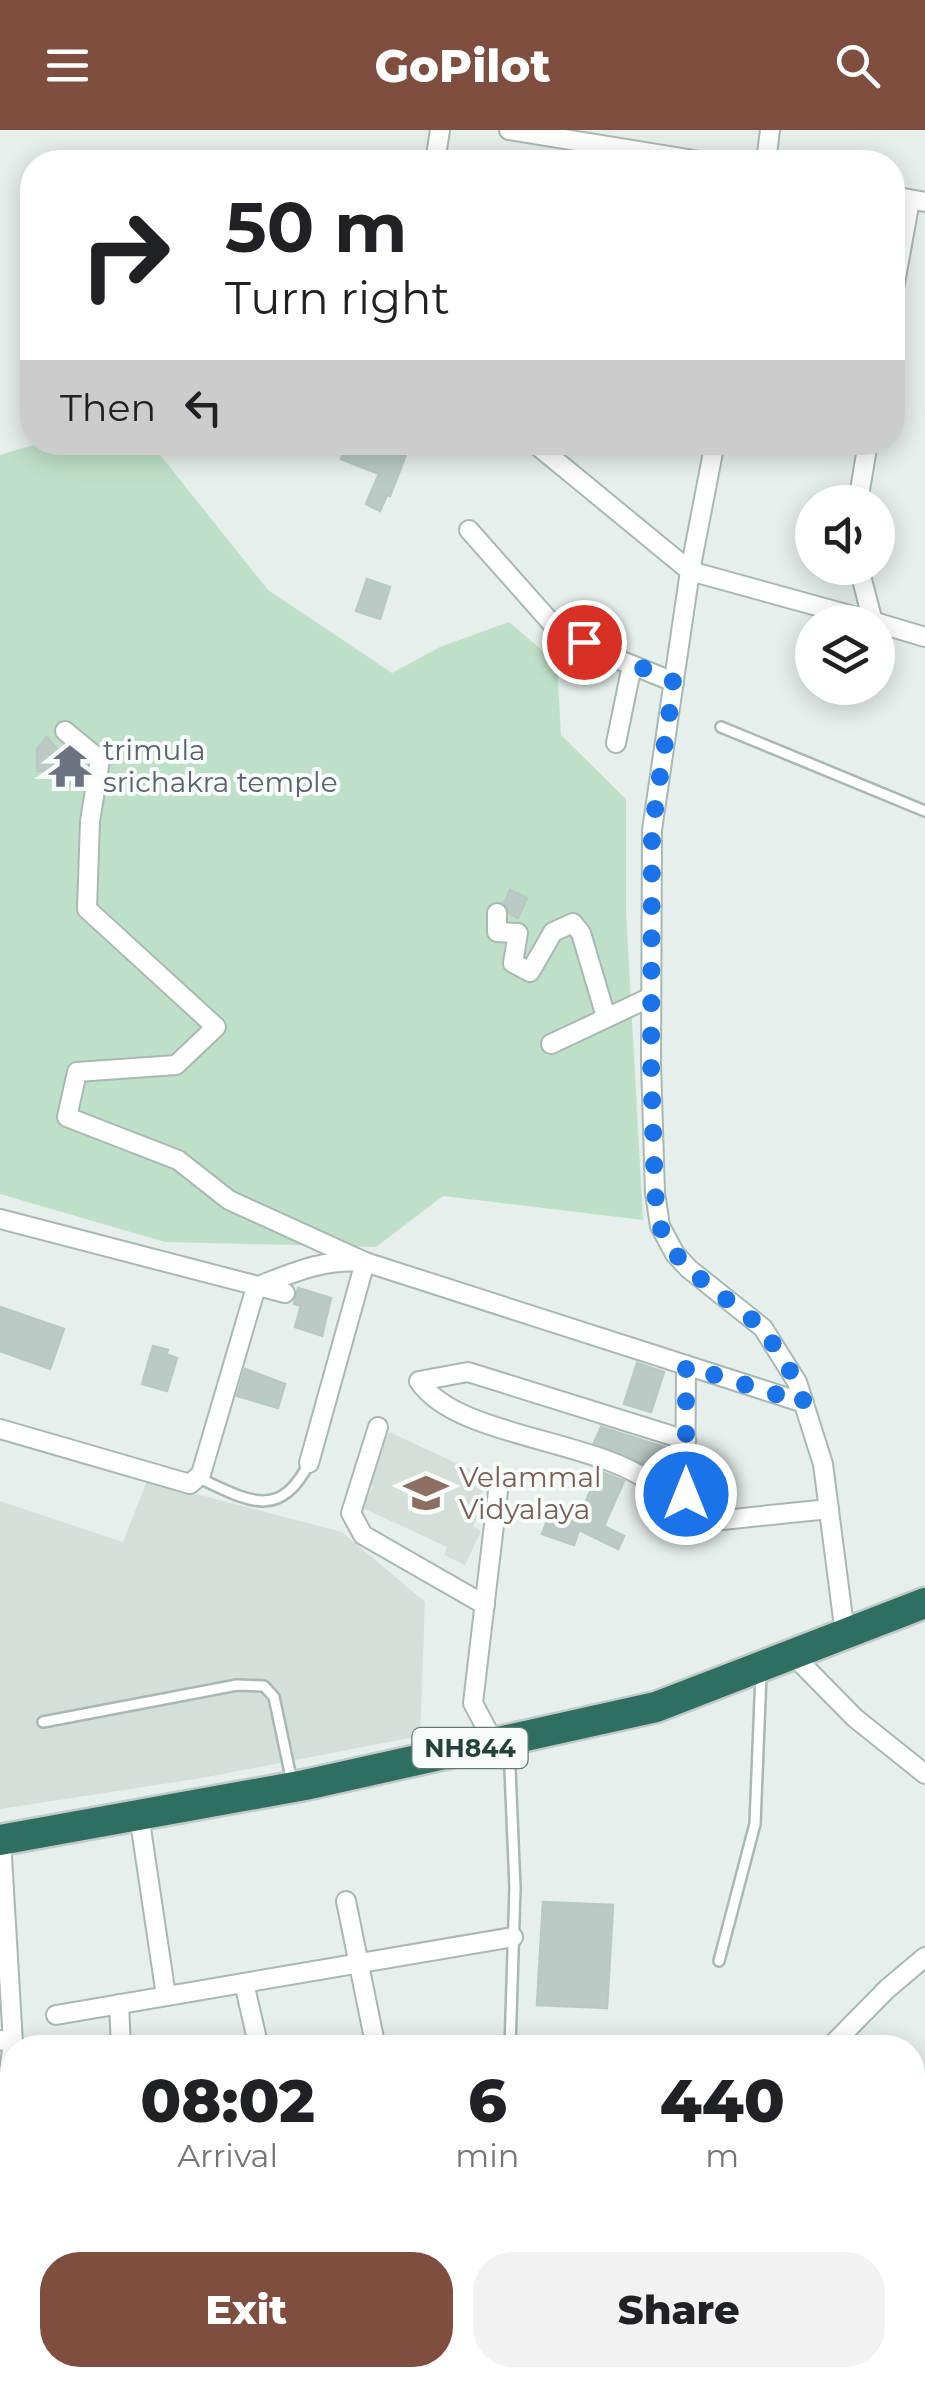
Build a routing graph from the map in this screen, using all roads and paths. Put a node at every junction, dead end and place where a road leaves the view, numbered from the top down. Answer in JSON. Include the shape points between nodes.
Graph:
{"nodes":[{"id":1,"x":508,"y":130,"type":"edge"},
{"id":2,"x":628,"y":139,"type":"edge"},
{"id":3,"x":665,"y":150,"type":"edge"},
{"id":4,"x":549,"y":455,"type":"edge"},
{"id":5,"x":712,"y":455,"type":"edge"},
{"id":6,"x":866,"y":455,"type":"edge"},
{"id":7,"x":861,"y":485,"type":"edge"},
{"id":8,"x":468,"y":530,"type":"dead end"},
{"id":9,"x":690,"y":571,"type":"junction"},
{"id":10,"x":811,"y":605,"type":"edge"},
{"id":11,"x":895,"y":627,"type":"edge"},
{"id":12,"x":924,"y":632,"type":"edge"},
{"id":13,"x":632,"y":665,"type":"junction"},
{"id":14,"x":674,"y":682,"type":"junction"},
{"id":15,"x":721,"y":728,"type":"dead end"},
{"id":16,"x":65,"y":732,"type":"dead end"},
{"id":17,"x":616,"y":743,"type":"dead end"},
{"id":18,"x":925,"y":812,"type":"edge"},
{"id":19,"x":498,"y":913,"type":"dead end"},
{"id":20,"x":651,"y":997,"type":"junction"},
{"id":21,"x":606,"y":1017,"type":"junction"},
{"id":22,"x":551,"y":1044,"type":"dead end"},
{"id":23,"x":0,"y":1218,"type":"edge"},
{"id":24,"x":365,"y":1262,"type":"junction"},
{"id":25,"x":256,"y":1288,"type":"junction"},
{"id":26,"x":286,"y":1293,"type":"dead end"},
{"id":27,"x":686,"y":1366,"type":"junction"},
{"id":28,"x":804,"y":1403,"type":"junction"},
{"id":29,"x":378,"y":1427,"type":"dead end"},
{"id":30,"x":0,"y":1430,"type":"edge"},
{"id":31,"x":686,"y":1440,"type":"junction"},
{"id":32,"x":309,"y":1463,"type":"joint"},
{"id":33,"x":199,"y":1478,"type":"junction"},
{"id":34,"x":498,"y":1491,"type":"dead end"},
{"id":35,"x":829,"y":1509,"type":"junction"},
{"id":36,"x":686,"y":1520,"type":"junction"},
{"id":37,"x":925,"y":1602,"type":"edge"},
{"id":38,"x":484,"y":1605,"type":"junction"},
{"id":39,"x":845,"y":1634,"type":"junction"},
{"id":40,"x":792,"y":1654,"type":"junction"},
{"id":41,"x":761,"y":1666,"type":"junction"},
{"id":42,"x":42,"y":1722,"type":"dead end"},
{"id":43,"x":502,"y":1741,"type":"junction"},
{"id":44,"x":925,"y":1774,"type":"edge"},
{"id":45,"x":293,"y":1787,"type":"junction"},
{"id":46,"x":138,"y":1815,"type":"junction"},
{"id":47,"x":1,"y":1840,"type":"edge"},
{"id":48,"x":346,"y":1901,"type":"dead end"},
{"id":49,"x":513,"y":1937,"type":"junction"},
{"id":50,"x":925,"y":1957,"type":"edge"},
{"id":51,"x":719,"y":1961,"type":"dead end"},
{"id":52,"x":360,"y":1963,"type":"junction"},
{"id":53,"x":244,"y":1983,"type":"junction"},
{"id":54,"x":166,"y":1996,"type":"junction"},
{"id":55,"x":119,"y":2004,"type":"junction"},
{"id":56,"x":56,"y":2015,"type":"dead end"},
{"id":57,"x":6,"y":2035,"type":"edge"},
{"id":58,"x":120,"y":2035,"type":"edge"},
{"id":59,"x":256,"y":2035,"type":"edge"},
{"id":60,"x":374,"y":2035,"type":"edge"},
{"id":61,"x":510,"y":2035,"type":"edge"},
{"id":62,"x":842,"y":2035,"type":"edge"}],
"edges":[{"from":1,"to":2,"type":"street"},
{"from":2,"to":3,"type":"street"},
{"from":4,"to":9,"type":"street"},
{"from":5,"to":9,"type":"street"},
{"from":6,"to":7,"type":"street"},
{"from":8,"to":13,"type":"street","via":[[555,627]]},
{"from":9,"to":10,"type":"street"},
{"from":9,"to":14,"type":"street"},
{"from":11,"to":12,"type":"street"},
{"from":13,"to":14,"type":"street"},
{"from":13,"to":17,"type":"street"},
{"from":14,"to":20,"type":"street","via":[[652,830]]},
{"from":15,"to":18,"type":"lane"},
{"from":16,"to":24,"type":"street","via":[[100,760],[87,910],[216,1027],[176,1065],[76,1072],[67,1116],[178,1160],[229,1200]]},
{"from":19,"to":21,"type":"street","via":[[497,932],[518,933],[513,963],[530,972],[552,932],[572,923],[581,933]]},
{"from":20,"to":21,"type":"street"},
{"from":20,"to":28,"type":"street","via":[[654,1174],[666,1242],[688,1269],[763,1328]]},
{"from":21,"to":22,"type":"street"},
{"from":23,"to":25,"type":"street"},
{"from":24,"to":25,"type":"street","via":[[318,1263]]},
{"from":24,"to":27,"type":"street"},
{"from":24,"to":32,"type":"street"},
{"from":25,"to":26,"type":"street"},
{"from":25,"to":33,"type":"street"},
{"from":27,"to":28,"type":"street"},
{"from":27,"to":31,"type":"street"},
{"from":28,"to":35,"type":"street"},
{"from":29,"to":38,"type":"street","via":[[350,1513],[363,1535]]},
{"from":30,"to":33,"type":"street","via":[[186,1484]]},
{"from":31,"to":36,"type":"street"},
{"from":31,"to":36,"type":"street","via":[[468,1372],[419,1381],[427,1394],[473,1419],[599,1458],[653,1484]]},
{"from":32,"to":33,"type":"lane","via":[[297,1487],[283,1498],[262,1501]]},
{"from":34,"to":38,"type":"street"},
{"from":35,"to":36,"type":"street"},
{"from":35,"to":39,"type":"street"},
{"from":37,"to":39,"type":"highway","number":"NH844"},
{"from":38,"to":43,"type":"street","via":[[473,1703]]},
{"from":39,"to":40,"type":"highway","number":"NH844"},
{"from":40,"to":41,"type":"highway","number":"NH844"},
{"from":40,"to":44,"type":"street","via":[[855,1718]]},
{"from":41,"to":43,"type":"highway","number":"NH844","via":[[656,1707]]},
{"from":41,"to":51,"type":"lane","via":[[755,1824]]},
{"from":42,"to":45,"type":"lane","via":[[237,1685],[264,1686],[274,1698]]},
{"from":43,"to":45,"type":"highway","number":"NH844"},
{"from":43,"to":49,"type":"lane"},
{"from":45,"to":46,"type":"highway","number":"NH844"},
{"from":46,"to":47,"type":"highway","number":"NH844"},
{"from":46,"to":54,"type":"street"},
{"from":47,"to":57,"type":"street"},
{"from":48,"to":52,"type":"street"},
{"from":49,"to":52,"type":"street"},
{"from":49,"to":61,"type":"lane"},
{"from":50,"to":62,"type":"street"},
{"from":52,"to":53,"type":"street"},
{"from":52,"to":60,"type":"street"},
{"from":53,"to":54,"type":"street"},
{"from":53,"to":59,"type":"street"},
{"from":54,"to":55,"type":"street"},
{"from":55,"to":56,"type":"street"},
{"from":55,"to":58,"type":"street"}]}
